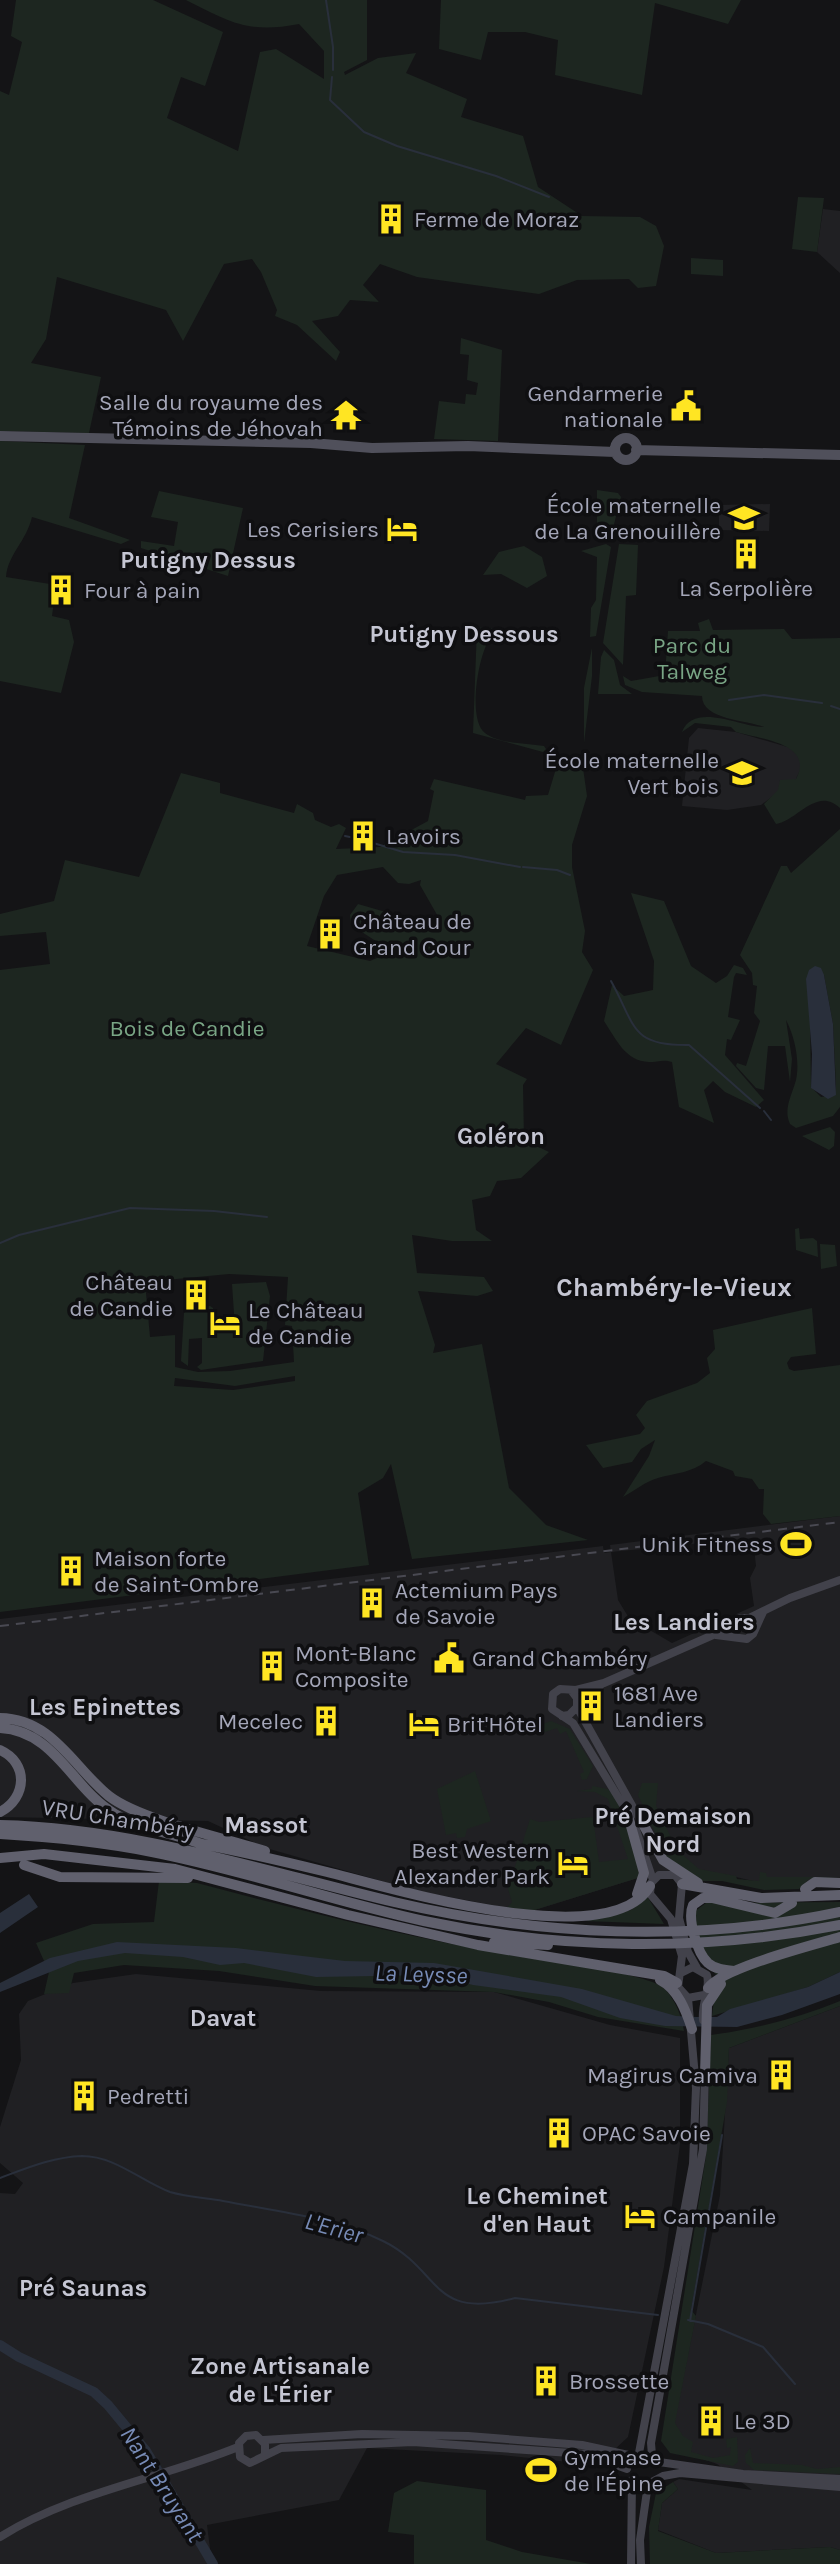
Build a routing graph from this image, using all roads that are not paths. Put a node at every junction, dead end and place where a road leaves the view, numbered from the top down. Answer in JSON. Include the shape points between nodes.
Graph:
{"nodes":[{"id":1,"x":0,"y":436,"type":"edge"},
{"id":2,"x":372,"y":442,"type":"junction"},
{"id":3,"x":311,"y":443,"type":"junction"},
{"id":4,"x":394,"y":445,"type":"junction"},
{"id":5,"x":353,"y":447,"type":"junction"},
{"id":6,"x":616,"y":448,"type":"junction"},
{"id":7,"x":636,"y":450,"type":"junction"},
{"id":8,"x":840,"y":455,"type":"edge"},
{"id":9,"x":840,"y":1580,"type":"edge"},
{"id":10,"x":763,"y":1612,"type":"junction"},
{"id":11,"x":749,"y":1618,"type":"junction"},
{"id":12,"x":733,"y":1625,"type":"junction"},
{"id":13,"x":755,"y":1629,"type":"junction"},
{"id":14,"x":713,"y":1635,"type":"junction"},
{"id":15,"x":741,"y":1639,"type":"junction"},
{"id":16,"x":604,"y":1683,"type":"junction"},
{"id":17,"x":571,"y":1690,"type":"junction"},
{"id":18,"x":577,"y":1705,"type":"junction"},
{"id":19,"x":562,"y":1716,"type":"junction"},
{"id":20,"x":0,"y":1718,"type":"edge"},
{"id":21,"x":0,"y":1728,"type":"edge"},
{"id":22,"x":0,"y":1750,"type":"edge"},
{"id":23,"x":0,"y":1812,"type":"edge"},
{"id":24,"x":627,"y":1812,"type":"junction"},
{"id":25,"x":643,"y":1824,"type":"junction"},
{"id":26,"x":0,"y":1825,"type":"edge"},
{"id":27,"x":0,"y":1834,"type":"edge"},
{"id":28,"x":202,"y":1843,"type":"junction"},
{"id":29,"x":0,"y":1858,"type":"edge"},
{"id":30,"x":24,"y":1865,"type":"dead end"},
{"id":31,"x":269,"y":1869,"type":"junction"},
{"id":32,"x":667,"y":1873,"type":"junction"},
{"id":33,"x":344,"y":1877,"type":"junction"},
{"id":34,"x":652,"y":1883,"type":"junction"},
{"id":35,"x":840,"y":1883,"type":"edge"},
{"id":36,"x":806,"y":1889,"type":"dead end"},
{"id":37,"x":682,"y":1890,"type":"junction"},
{"id":38,"x":260,"y":1891,"type":"junction"},
{"id":39,"x":840,"y":1895,"type":"edge"},
{"id":40,"x":751,"y":1896,"type":"junction"},
{"id":41,"x":792,"y":1903,"type":"dead end"},
{"id":42,"x":661,"y":1906,"type":"junction"},
{"id":43,"x":620,"y":1910,"type":"junction"},
{"id":44,"x":840,"y":1912,"type":"edge"},
{"id":45,"x":675,"y":1919,"type":"junction"},
{"id":46,"x":840,"y":1925,"type":"edge"},
{"id":47,"x":426,"y":1933,"type":"junction"},
{"id":48,"x":840,"y":1937,"type":"edge"},
{"id":49,"x":649,"y":1946,"type":"junction"},
{"id":50,"x":691,"y":1955,"type":"junction"},
{"id":51,"x":750,"y":1967,"type":"junction"},
{"id":52,"x":697,"y":1968,"type":"junction"},
{"id":53,"x":734,"y":1971,"type":"junction"},
{"id":54,"x":645,"y":1973,"type":"junction"},
{"id":55,"x":679,"y":1978,"type":"junction"},
{"id":56,"x":705,"y":1998,"type":"junction"},
{"id":57,"x":687,"y":2002,"type":"junction"},
{"id":58,"x":692,"y":2032,"type":"joint"},
{"id":59,"x":705,"y":2074,"type":"joint"},
{"id":60,"x":262,"y":2440,"type":"junction"},
{"id":61,"x":238,"y":2447,"type":"junction"},
{"id":62,"x":265,"y":2454,"type":"junction"},
{"id":63,"x":636,"y":2455,"type":"junction"},
{"id":64,"x":652,"y":2455,"type":"junction"},
{"id":65,"x":215,"y":2457,"type":"junction"},
{"id":66,"x":242,"y":2459,"type":"junction"},
{"id":67,"x":659,"y":2462,"type":"junction"},
{"id":68,"x":627,"y":2469,"type":"junction"},
{"id":69,"x":657,"y":2478,"type":"junction"},
{"id":70,"x":840,"y":2479,"type":"edge"},
{"id":71,"x":633,"y":2481,"type":"junction"},
{"id":72,"x":648,"y":2484,"type":"junction"},
{"id":73,"x":840,"y":2487,"type":"edge"},
{"id":74,"x":0,"y":2538,"type":"edge"},
{"id":75,"x":632,"y":2564,"type":"edge"},
{"id":76,"x":641,"y":2564,"type":"edge"}],
"edges":[{"from":1,"to":3,"type":"main road"},
{"from":2,"to":3,"type":"main road"},
{"from":2,"to":4,"type":"main road"},
{"from":2,"to":5,"type":"main road"},
{"from":3,"to":5,"type":"main road"},
{"from":4,"to":5,"type":"main road"},
{"from":4,"to":6,"type":"main road"},
{"from":6,"to":7,"type":"main road","via":[[628,439]]},
{"from":6,"to":7,"type":"main road","via":[[626,460]]},
{"from":7,"to":8,"type":"main road"},
{"from":9,"to":10,"type":"main road"},
{"from":10,"to":11,"type":"main road"},
{"from":10,"to":13,"type":"main road"},
{"from":11,"to":12,"type":"main road","via":[[740,1618]]},
{"from":11,"to":13,"type":"main road"},
{"from":12,"to":14,"type":"main road"},
{"from":12,"to":15,"type":"main road"},
{"from":13,"to":15,"type":"main road","via":[[750,1637]]},
{"from":14,"to":15,"type":"main road"},
{"from":14,"to":16,"type":"main road"},
{"from":16,"to":17,"type":"main road"},
{"from":16,"to":18,"type":"main road"},
{"from":17,"to":18,"type":"main road"},
{"from":17,"to":19,"type":"main road","via":[[560,1689],[551,1698],[552,1709]]},
{"from":18,"to":19,"type":"main road"},
{"from":18,"to":25,"type":"main road"},
{"from":19,"to":24,"type":"main road","via":[[573,1723]]},
{"from":20,"to":33,"type":"highway","via":[[26,1723],[48,1735],[97,1786],[125,1806]]},
{"from":21,"to":28,"type":"highway","via":[[20,1731],[43,1744],[116,1815]]},
{"from":22,"to":23,"type":"highway","via":[[17,1763],[22,1782],[15,1800]]},
{"from":24,"to":34,"type":"main road","via":[[644,1848]]},
{"from":24,"to":43,"type":"highway","via":[[644,1879],[636,1896]]},
{"from":25,"to":32,"type":"main road"},
{"from":25,"to":40,"type":"highway","via":[[663,1860],[690,1880],[742,1890]]},
{"from":26,"to":31,"type":"highway","name":"VRU Chambéry","via":[[124,1837]]},
{"from":27,"to":49,"type":"highway","name":"VRU Chambéry","via":[[95,1841],[155,1852],[426,1921],[511,1935]]},
{"from":28,"to":31,"type":"highway"},
{"from":28,"to":33,"type":"highway"},
{"from":29,"to":38,"type":"highway","via":[[44,1854],[144,1864]]},
{"from":30,"to":38,"type":"highway","via":[[54,1876],[170,1876]]},
{"from":31,"to":44,"type":"highway","via":[[481,1920],[553,1927],[707,1931]]},
{"from":32,"to":34,"type":"main road"},
{"from":32,"to":37,"type":"main road","via":[[678,1877]]},
{"from":33,"to":43,"type":"highway","via":[[503,1911],[589,1916]]},
{"from":34,"to":42,"type":"main road","via":[[652,1898]]},
{"from":34,"to":43,"type":"highway","via":[[638,1902]]},
{"from":35,"to":36,"type":"highway","via":[[816,1882]]},
{"from":37,"to":40,"type":"highway"},
{"from":37,"to":42,"type":"main road","via":[[675,1904]]},
{"from":37,"to":45,"type":"main road"},
{"from":38,"to":47,"type":"highway"},
{"from":39,"to":40,"type":"highway"},
{"from":41,"to":50,"type":"highway","via":[[769,1913],[702,1898],[693,1905]]},
{"from":42,"to":45,"type":"main road"},
{"from":45,"to":50,"type":"main road"},
{"from":46,"to":49,"type":"highway"},
{"from":47,"to":49,"type":"highway","via":[[529,1945]]},
{"from":47,"to":54,"type":"highway"},
{"from":48,"to":51,"type":"highway"},
{"from":50,"to":52,"type":"main road"},
{"from":50,"to":53,"type":"highway"},
{"from":50,"to":55,"type":"main road"},
{"from":51,"to":53,"type":"highway"},
{"from":51,"to":56,"type":"highway"},
{"from":52,"to":55,"type":"main road","via":[[688,1968]]},
{"from":52,"to":56,"type":"main road","via":[[707,1975]]},
{"from":53,"to":56,"type":"highway","via":[[714,1981]]},
{"from":54,"to":55,"type":"highway"},
{"from":54,"to":57,"type":"highway"},
{"from":55,"to":57,"type":"main road"},
{"from":56,"to":57,"type":"main road"},
{"from":56,"to":59,"type":"highway"},
{"from":57,"to":58,"type":"highway"},
{"from":58,"to":63,"type":"main road","via":[[696,2088],[693,2164]]},
{"from":59,"to":64,"type":"main road","via":[[703,2149]]},
{"from":60,"to":61,"type":"main road","via":[[246,2436]]},
{"from":60,"to":62,"type":"main road"},
{"from":60,"to":63,"type":"main road","via":[[455,2435],[582,2445]]},
{"from":61,"to":65,"type":"main road"},
{"from":61,"to":66,"type":"main road"},
{"from":62,"to":66,"type":"main road","via":[[255,2463]]},
{"from":62,"to":68,"type":"main road","via":[[328,2444],[440,2443],[585,2454]]},
{"from":63,"to":64,"type":"main road"},
{"from":63,"to":68,"type":"main road"},
{"from":64,"to":67,"type":"main road"},
{"from":65,"to":66,"type":"main road"},
{"from":65,"to":74,"type":"main road","via":[[62,2508]]},
{"from":67,"to":69,"type":"main road"},
{"from":67,"to":70,"type":"main road","via":[[743,2474]]},
{"from":68,"to":71,"type":"main road"},
{"from":69,"to":72,"type":"main road"},
{"from":69,"to":73,"type":"main road","via":[[671,2473]]},
{"from":71,"to":72,"type":"main road"},
{"from":71,"to":75,"type":"main road"},
{"from":72,"to":76,"type":"main road"}]}
